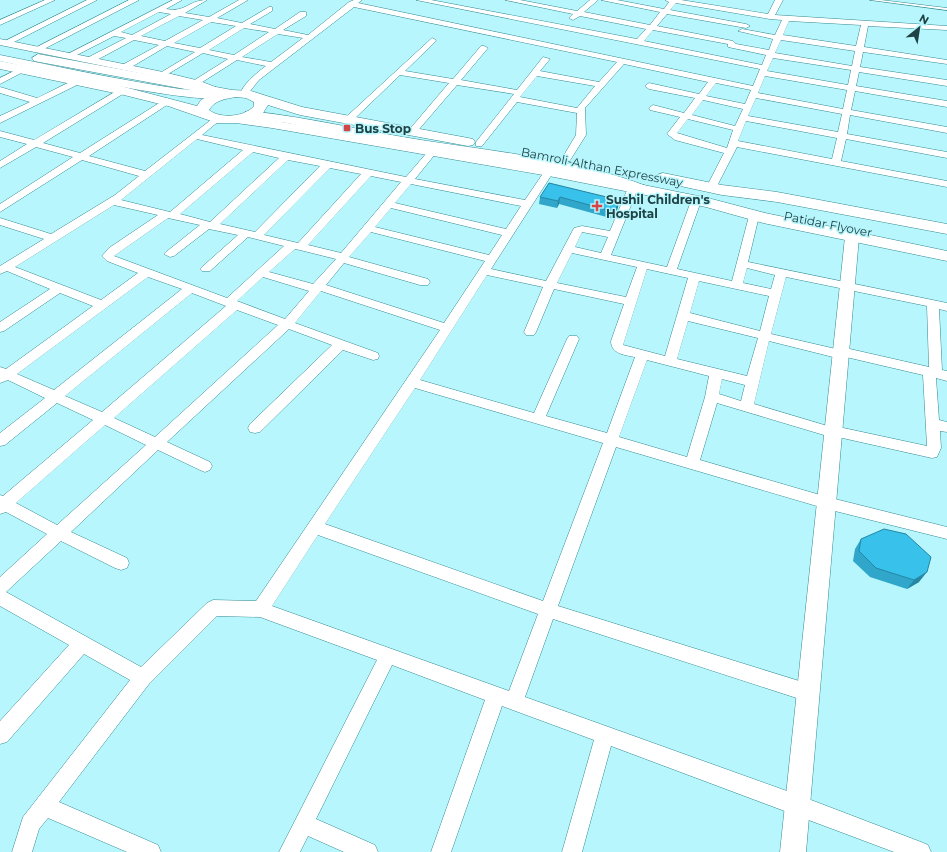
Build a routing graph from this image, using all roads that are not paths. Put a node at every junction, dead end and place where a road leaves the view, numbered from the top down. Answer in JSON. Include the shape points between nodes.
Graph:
{"nodes":[{"id":1,"x":51,"y":0,"type":"edge"},
{"id":2,"x":93,"y":0,"type":"edge"},
{"id":3,"x":135,"y":0,"type":"edge"},
{"id":4,"x":178,"y":0,"type":"edge"},
{"id":5,"x":203,"y":0,"type":"edge"},
{"id":6,"x":244,"y":0,"type":"edge"},
{"id":7,"x":420,"y":0,"type":"edge"},
{"id":8,"x":463,"y":0,"type":"edge"},
{"id":9,"x":550,"y":0,"type":"edge"},
{"id":10,"x":594,"y":0,"type":"edge"},
{"id":11,"x":604,"y":0,"type":"edge"},
{"id":12,"x":671,"y":0,"type":"edge"},
{"id":13,"x":779,"y":0,"type":"edge"},
{"id":14,"x":872,"y":0,"type":"edge"},
{"id":15,"x":355,"y":2,"type":"edge"},
{"id":16,"x":694,"y":2,"type":"edge"},
{"id":17,"x":500,"y":5,"type":"edge"},
{"id":18,"x":454,"y":6,"type":"junction"},
{"id":19,"x":715,"y":8,"type":"junction"},
{"id":20,"x":269,"y":9,"type":"dead end"},
{"id":21,"x":947,"y":9,"type":"edge"},
{"id":22,"x":159,"y":10,"type":"junction"},
{"id":23,"x":625,"y":10,"type":"edge"},
{"id":24,"x":665,"y":11,"type":"junction"},
{"id":25,"x":178,"y":13,"type":"junction"},
{"id":26,"x":533,"y":13,"type":"junction"},
{"id":27,"x":303,"y":14,"type":"dead end"},
{"id":28,"x":578,"y":14,"type":"junction"},
{"id":29,"x":754,"y":14,"type":"junction"},
{"id":30,"x":770,"y":17,"type":"junction"},
{"id":31,"x":786,"y":19,"type":"junction"},
{"id":32,"x":209,"y":20,"type":"junction"},
{"id":33,"x":0,"y":23,"type":"edge"},
{"id":34,"x":542,"y":24,"type":"junction"},
{"id":35,"x":865,"y":24,"type":"junction"},
{"id":36,"x":242,"y":26,"type":"junction"},
{"id":37,"x":562,"y":27,"type":"junction"},
{"id":38,"x":651,"y":27,"type":"junction"},
{"id":39,"x":744,"y":28,"type":"junction"},
{"id":40,"x":947,"y":28,"type":"edge"},
{"id":41,"x":275,"y":32,"type":"junction"},
{"id":42,"x":113,"y":33,"type":"junction"},
{"id":43,"x":599,"y":34,"type":"junction"},
{"id":44,"x":693,"y":35,"type":"junction"},
{"id":45,"x":133,"y":37,"type":"junction"},
{"id":46,"x":308,"y":38,"type":"junction"},
{"id":47,"x":778,"y":38,"type":"junction"},
{"id":48,"x":432,"y":40,"type":"dead end"},
{"id":49,"x":521,"y":40,"type":"junction"},
{"id":50,"x":638,"y":42,"type":"junction"},
{"id":51,"x":166,"y":44,"type":"junction"},
{"id":52,"x":732,"y":44,"type":"junction"},
{"id":53,"x":2,"y":45,"type":"edge"},
{"id":54,"x":484,"y":48,"type":"dead end"},
{"id":55,"x":37,"y":49,"type":"junction"},
{"id":56,"x":860,"y":49,"type":"junction"},
{"id":57,"x":202,"y":51,"type":"junction"},
{"id":58,"x":771,"y":54,"type":"junction"},
{"id":59,"x":68,"y":56,"type":"junction"},
{"id":60,"x":0,"y":58,"type":"edge"},
{"id":61,"x":235,"y":58,"type":"junction"},
{"id":62,"x":546,"y":59,"type":"dead end"},
{"id":63,"x":721,"y":59,"type":"junction"},
{"id":64,"x":90,"y":60,"type":"junction"},
{"id":65,"x":622,"y":61,"type":"junction"},
{"id":66,"x":947,"y":62,"type":"edge"},
{"id":67,"x":0,"y":65,"type":"edge"},
{"id":68,"x":272,"y":65,"type":"junction"},
{"id":69,"x":125,"y":67,"type":"junction"},
{"id":70,"x":856,"y":69,"type":"junction"},
{"id":71,"x":23,"y":70,"type":"junction"},
{"id":72,"x":763,"y":71,"type":"junction"},
{"id":73,"x":398,"y":72,"type":"junction"},
{"id":74,"x":535,"y":73,"type":"junction"},
{"id":75,"x":163,"y":75,"type":"junction"},
{"id":76,"x":714,"y":80,"type":"junction"},
{"id":77,"x":0,"y":81,"type":"edge"},
{"id":78,"x":78,"y":81,"type":"junction"},
{"id":79,"x":455,"y":82,"type":"junction"},
{"id":80,"x":196,"y":83,"type":"junction"},
{"id":81,"x":947,"y":83,"type":"edge"},
{"id":82,"x":601,"y":85,"type":"junction"},
{"id":83,"x":649,"y":86,"type":"dead end"},
{"id":84,"x":148,"y":88,"type":"junction"},
{"id":85,"x":850,"y":88,"type":"junction"},
{"id":86,"x":0,"y":90,"type":"edge"},
{"id":87,"x":123,"y":90,"type":"junction"},
{"id":88,"x":754,"y":92,"type":"junction"},
{"id":89,"x":223,"y":94,"type":"junction"},
{"id":90,"x":517,"y":96,"type":"junction"},
{"id":91,"x":700,"y":97,"type":"junction"},
{"id":92,"x":255,"y":99,"type":"junction"},
{"id":93,"x":167,"y":101,"type":"junction"},
{"id":94,"x":37,"y":102,"type":"junction"},
{"id":95,"x":947,"y":104,"type":"edge"},
{"id":96,"x":748,"y":107,"type":"junction"},
{"id":97,"x":653,"y":108,"type":"dead end"},
{"id":98,"x":581,"y":111,"type":"junction"},
{"id":99,"x":846,"y":111,"type":"junction"},
{"id":100,"x":208,"y":114,"type":"junction"},
{"id":101,"x":684,"y":116,"type":"junction"},
{"id":102,"x":243,"y":117,"type":"junction"},
{"id":103,"x":743,"y":118,"type":"junction"},
{"id":104,"x":0,"y":119,"type":"edge"},
{"id":105,"x":348,"y":120,"type":"junction"},
{"id":106,"x":738,"y":129,"type":"junction"},
{"id":107,"x":947,"y":130,"type":"edge"},
{"id":108,"x":412,"y":132,"type":"junction"},
{"id":109,"x":0,"y":134,"type":"edge"},
{"id":110,"x":195,"y":136,"type":"junction"},
{"id":111,"x":841,"y":136,"type":"junction"},
{"id":112,"x":34,"y":144,"type":"junction"},
{"id":113,"x":480,"y":144,"type":"junction"},
{"id":114,"x":731,"y":147,"type":"junction"},
{"id":115,"x":250,"y":149,"type":"junction"},
{"id":116,"x":432,"y":151,"type":"junction"},
{"id":117,"x":947,"y":155,"type":"edge"},
{"id":118,"x":285,"y":157,"type":"junction"},
{"id":119,"x":81,"y":158,"type":"junction"},
{"id":120,"x":566,"y":160,"type":"junction"},
{"id":121,"x":836,"y":163,"type":"junction"},
{"id":122,"x":0,"y":164,"type":"edge"},
{"id":123,"x":327,"y":165,"type":"junction"},
{"id":124,"x":549,"y":170,"type":"junction"},
{"id":125,"x":368,"y":173,"type":"junction"},
{"id":126,"x":147,"y":175,"type":"junction"},
{"id":127,"x":408,"y":180,"type":"junction"},
{"id":128,"x":642,"y":181,"type":"junction"},
{"id":129,"x":947,"y":184,"type":"edge"},
{"id":130,"x":709,"y":195,"type":"junction"},
{"id":131,"x":112,"y":201,"type":"junction"},
{"id":132,"x":743,"y":202,"type":"junction"},
{"id":133,"x":388,"y":204,"type":"junction"},
{"id":134,"x":527,"y":204,"type":"junction"},
{"id":135,"x":0,"y":209,"type":"edge"},
{"id":136,"x":169,"y":216,"type":"junction"},
{"id":137,"x":754,"y":216,"type":"junction"},
{"id":138,"x":0,"y":222,"type":"edge"},
{"id":139,"x":210,"y":226,"type":"junction"},
{"id":140,"x":368,"y":228,"type":"junction"},
{"id":141,"x":947,"y":229,"type":"edge"},
{"id":142,"x":508,"y":233,"type":"junction"},
{"id":143,"x":245,"y":234,"type":"junction"},
{"id":144,"x":614,"y":235,"type":"junction"},
{"id":145,"x":256,"y":237,"type":"junction"},
{"id":146,"x":852,"y":237,"type":"junction"},
{"id":147,"x":52,"y":238,"type":"junction"},
{"id":148,"x":947,"y":239,"type":"edge"},
{"id":149,"x":296,"y":246,"type":"junction"},
{"id":150,"x":947,"y":248,"type":"edge"},
{"id":151,"x":569,"y":249,"type":"junction"},
{"id":152,"x":170,"y":254,"type":"dead end"},
{"id":153,"x":947,"y":256,"type":"edge"},
{"id":154,"x":605,"y":257,"type":"junction"},
{"id":155,"x":342,"y":258,"type":"junction"},
{"id":156,"x":492,"y":259,"type":"junction"},
{"id":157,"x":742,"y":264,"type":"junction"},
{"id":158,"x":643,"y":265,"type":"junction"},
{"id":159,"x":3,"y":269,"type":"edge"},
{"id":160,"x":206,"y":269,"type":"dead end"},
{"id":161,"x":484,"y":271,"type":"junction"},
{"id":162,"x":671,"y":271,"type":"junction"},
{"id":163,"x":148,"y":272,"type":"junction"},
{"id":164,"x":262,"y":273,"type":"junction"},
{"id":165,"x":781,"y":273,"type":"junction"},
{"id":166,"x":694,"y":276,"type":"junction"},
{"id":167,"x":424,"y":282,"type":"dead end"},
{"id":168,"x":550,"y":285,"type":"junction"},
{"id":169,"x":737,"y":285,"type":"junction"},
{"id":170,"x":848,"y":286,"type":"junction"},
{"id":171,"x":59,"y":288,"type":"junction"},
{"id":172,"x":191,"y":288,"type":"junction"},
{"id":173,"x":317,"y":288,"type":"junction"},
{"id":174,"x":776,"y":294,"type":"junction"},
{"id":175,"x":631,"y":302,"type":"junction"},
{"id":176,"x":232,"y":303,"type":"junction"},
{"id":177,"x":933,"y":304,"type":"junction"},
{"id":178,"x":102,"y":305,"type":"junction"},
{"id":179,"x":947,"y":306,"type":"edge"},
{"id":180,"x":684,"y":316,"type":"junction"},
{"id":181,"x":287,"y":324,"type":"junction"},
{"id":182,"x":0,"y":328,"type":"edge"},
{"id":183,"x":447,"y":328,"type":"junction"},
{"id":184,"x":934,"y":328,"type":"junction"},
{"id":185,"x":947,"y":330,"type":"edge"},
{"id":186,"x":530,"y":332,"type":"dead end"},
{"id":187,"x":766,"y":336,"type":"junction"},
{"id":188,"x":573,"y":339,"type":"dead end"},
{"id":189,"x":341,"y":344,"type":"junction"},
{"id":190,"x":841,"y":353,"type":"junction"},
{"id":191,"x":643,"y":354,"type":"junction"},
{"id":192,"x":373,"y":356,"type":"dead end"},
{"id":193,"x":670,"y":361,"type":"junction"},
{"id":194,"x":716,"y":373,"type":"junction"},
{"id":195,"x":937,"y":374,"type":"edge"},
{"id":196,"x":2,"y":375,"type":"edge"},
{"id":197,"x":412,"y":382,"type":"junction"},
{"id":198,"x":752,"y":382,"type":"junction"},
{"id":199,"x":55,"y":396,"type":"junction"},
{"id":200,"x":712,"y":397,"type":"junction"},
{"id":201,"x":746,"y":407,"type":"junction"},
{"id":202,"x":103,"y":419,"type":"junction"},
{"id":203,"x":538,"y":419,"type":"junction"},
{"id":204,"x":933,"y":424,"type":"junction"},
{"id":205,"x":947,"y":427,"type":"edge"},
{"id":206,"x":255,"y":428,"type":"dead end"},
{"id":207,"x":834,"y":432,"type":"junction"},
{"id":208,"x":0,"y":440,"type":"edge"},
{"id":209,"x":610,"y":440,"type":"junction"},
{"id":210,"x":155,"y":443,"type":"junction"},
{"id":211,"x":692,"y":464,"type":"junction"},
{"id":212,"x":204,"y":466,"type":"dead end"},
{"id":213,"x":827,"y":503,"type":"junction"},
{"id":214,"x":2,"y":504,"type":"edge"},
{"id":215,"x":315,"y":527,"type":"junction"},
{"id":216,"x":59,"y":533,"type":"junction"},
{"id":217,"x":947,"y":533,"type":"edge"},
{"id":218,"x":121,"y":563,"type":"dead end"},
{"id":219,"x":1,"y":596,"type":"edge"},
{"id":220,"x":260,"y":609,"type":"junction"},
{"id":221,"x":548,"y":610,"type":"junction"},
{"id":222,"x":82,"y":643,"type":"junction"},
{"id":223,"x":388,"y":656,"type":"junction"},
{"id":224,"x":144,"y":678,"type":"junction"},
{"id":225,"x":809,"y":693,"type":"junction"},
{"id":226,"x":496,"y":695,"type":"junction"},
{"id":227,"x":514,"y":702,"type":"junction"},
{"id":228,"x":0,"y":735,"type":"edge"},
{"id":229,"x":605,"y":735,"type":"junction"},
{"id":230,"x":798,"y":805,"type":"junction"},
{"id":231,"x":44,"y":806,"type":"junction"},
{"id":232,"x":304,"y":824,"type":"junction"},
{"id":233,"x":899,"y":848,"type":"edge"},
{"id":234,"x":22,"y":852,"type":"edge"},
{"id":235,"x":151,"y":852,"type":"edge"},
{"id":236,"x":290,"y":852,"type":"edge"},
{"id":237,"x":368,"y":852,"type":"edge"},
{"id":238,"x":441,"y":852,"type":"edge"},
{"id":239,"x":572,"y":852,"type":"edge"},
{"id":240,"x":793,"y":852,"type":"edge"},
{"id":241,"x":920,"y":852,"type":"edge"}],
"edges":[{"from":1,"to":33,"type":"street"},
{"from":2,"to":53,"type":"street"},
{"from":3,"to":55,"type":"street"},
{"from":4,"to":22,"type":"street"},
{"from":5,"to":25,"type":"street"},
{"from":6,"to":32,"type":"street"},
{"from":7,"to":18,"type":"street"},
{"from":8,"to":18,"type":"street"},
{"from":9,"to":26,"type":"street"},
{"from":10,"to":28,"type":"street"},
{"from":11,"to":23,"type":"street"},
{"from":12,"to":16,"type":"street"},
{"from":12,"to":24,"type":"street"},
{"from":13,"to":30,"type":"street"},
{"from":14,"to":21,"type":"lane"},
{"from":15,"to":46,"type":"street"},
{"from":15,"to":49,"type":"street"},
{"from":16,"to":19,"type":"street"},
{"from":17,"to":18,"type":"street"},
{"from":17,"to":26,"type":"street"},
{"from":17,"to":26,"type":"street"},
{"from":19,"to":29,"type":"street","via":[[734,8]]},
{"from":19,"to":44,"type":"street"},
{"from":20,"to":36,"type":"street"},
{"from":22,"to":25,"type":"street"},
{"from":22,"to":42,"type":"street"},
{"from":23,"to":24,"type":"street"},
{"from":23,"to":28,"type":"street"},
{"from":23,"to":38,"type":"street"},
{"from":23,"to":43,"type":"street"},
{"from":24,"to":38,"type":"street"},
{"from":24,"to":44,"type":"street"},
{"from":25,"to":32,"type":"street"},
{"from":25,"to":45,"type":"street"},
{"from":26,"to":28,"type":"street"},
{"from":26,"to":34,"type":"street"},
{"from":27,"to":41,"type":"street"},
{"from":28,"to":37,"type":"street"},
{"from":29,"to":30,"type":"street"},
{"from":29,"to":39,"type":"street"},
{"from":30,"to":31,"type":"street"},
{"from":31,"to":35,"type":"street"},
{"from":31,"to":47,"type":"street"},
{"from":32,"to":36,"type":"street"},
{"from":32,"to":51,"type":"street"},
{"from":34,"to":37,"type":"street"},
{"from":34,"to":49,"type":"street"},
{"from":35,"to":40,"type":"street"},
{"from":35,"to":56,"type":"street"},
{"from":36,"to":41,"type":"street"},
{"from":36,"to":57,"type":"street"},
{"from":37,"to":43,"type":"street"},
{"from":38,"to":44,"type":"street"},
{"from":38,"to":50,"type":"street"},
{"from":39,"to":44,"type":"street"},
{"from":39,"to":47,"type":"street"},
{"from":39,"to":52,"type":"street"},
{"from":41,"to":46,"type":"street"},
{"from":41,"to":61,"type":"street"},
{"from":42,"to":45,"type":"street"},
{"from":42,"to":59,"type":"street"},
{"from":43,"to":50,"type":"street"},
{"from":44,"to":50,"type":"street"},
{"from":44,"to":52,"type":"street"},
{"from":44,"to":63,"type":"street"},
{"from":45,"to":51,"type":"street"},
{"from":45,"to":64,"type":"street"},
{"from":46,"to":68,"type":"street"},
{"from":47,"to":56,"type":"street"},
{"from":47,"to":58,"type":"street"},
{"from":48,"to":73,"type":"street"},
{"from":49,"to":65,"type":"street"},
{"from":51,"to":57,"type":"street"},
{"from":51,"to":69,"type":"street"},
{"from":52,"to":58,"type":"street"},
{"from":52,"to":63,"type":"street"},
{"from":53,"to":55,"type":"street"},
{"from":53,"to":89,"type":"main road"},
{"from":54,"to":79,"type":"street"},
{"from":55,"to":59,"type":"street"},
{"from":56,"to":66,"type":"street"},
{"from":56,"to":70,"type":"street"},
{"from":57,"to":61,"type":"street"},
{"from":57,"to":75,"type":"street"},
{"from":58,"to":70,"type":"street"},
{"from":58,"to":72,"type":"street"},
{"from":59,"to":64,"type":"street"},
{"from":60,"to":84,"type":"main road"},
{"from":61,"to":68,"type":"street"},
{"from":61,"to":80,"type":"street"},
{"from":62,"to":74,"type":"street"},
{"from":63,"to":72,"type":"street"},
{"from":64,"to":69,"type":"street"},
{"from":65,"to":76,"type":"street"},
{"from":65,"to":82,"type":"street"},
{"from":67,"to":71,"type":"main road"},
{"from":68,"to":92,"type":"street","via":[[256,78]]},
{"from":69,"to":75,"type":"street"},
{"from":70,"to":81,"type":"street"},
{"from":70,"to":85,"type":"street"},
{"from":71,"to":77,"type":"street"},
{"from":71,"to":78,"type":"main road"},
{"from":72,"to":85,"type":"street"},
{"from":72,"to":88,"type":"street"},
{"from":73,"to":79,"type":"street"},
{"from":73,"to":105,"type":"street"},
{"from":74,"to":82,"type":"street"},
{"from":74,"to":90,"type":"street"},
{"from":75,"to":80,"type":"street"},
{"from":76,"to":88,"type":"street"},
{"from":76,"to":91,"type":"street"},
{"from":78,"to":87,"type":"main road"},
{"from":78,"to":94,"type":"street"},
{"from":79,"to":90,"type":"street"},
{"from":79,"to":108,"type":"street"},
{"from":80,"to":89,"type":"street"},
{"from":82,"to":98,"type":"street"},
{"from":83,"to":91,"type":"street"},
{"from":84,"to":89,"type":"main road","via":[[197,95]]},
{"from":84,"to":100,"type":"main road","via":[[187,100]]},
{"from":85,"to":95,"type":"street"},
{"from":85,"to":99,"type":"street"},
{"from":86,"to":94,"type":"street"},
{"from":87,"to":93,"type":"main road"},
{"from":87,"to":112,"type":"street"},
{"from":88,"to":96,"type":"street"},
{"from":88,"to":99,"type":"street"},
{"from":89,"to":92,"type":"main road"},
{"from":89,"to":100,"type":"main road","via":[[207,102]]},
{"from":90,"to":98,"type":"street"},
{"from":90,"to":113,"type":"street"},
{"from":91,"to":96,"type":"street"},
{"from":91,"to":101,"type":"street"},
{"from":92,"to":102,"type":"main road","via":[[259,110]]},
{"from":92,"to":105,"type":"main road","name":"Bamroli-Althan Expressway"},
{"from":92,"to":128,"type":"main road","via":[[292,114],[625,175]]},
{"from":93,"to":100,"type":"main road"},
{"from":93,"to":119,"type":"street"},
{"from":94,"to":104,"type":"street"},
{"from":96,"to":103,"type":"street"},
{"from":97,"to":101,"type":"street"},
{"from":98,"to":120,"type":"street","via":[[581,135]]},
{"from":99,"to":107,"type":"street"},
{"from":99,"to":111,"type":"street"},
{"from":100,"to":102,"type":"main road"},
{"from":100,"to":110,"type":"street"},
{"from":101,"to":106,"type":"street"},
{"from":101,"to":114,"type":"street","via":[[672,131],[675,136]]},
{"from":102,"to":116,"type":"main road"},
{"from":102,"to":128,"type":"main road","via":[[287,120],[556,166],[618,180]]},
{"from":103,"to":106,"type":"street"},
{"from":103,"to":111,"type":"street"},
{"from":105,"to":108,"type":"main road","name":"Bamroli-Althan Expressway"},
{"from":106,"to":114,"type":"street"},
{"from":108,"to":113,"type":"main road","name":"Bamroli-Althan Expressway"},
{"from":109,"to":112,"type":"street"},
{"from":110,"to":115,"type":"street"},
{"from":110,"to":126,"type":"street"},
{"from":111,"to":117,"type":"street"},
{"from":111,"to":121,"type":"street"},
{"from":112,"to":119,"type":"street"},
{"from":112,"to":122,"type":"street"},
{"from":113,"to":120,"type":"main road","name":"Bamroli-Althan Expressway"},
{"from":114,"to":121,"type":"street"},
{"from":114,"to":130,"type":"street"},
{"from":115,"to":118,"type":"street"},
{"from":115,"to":136,"type":"street"},
{"from":116,"to":124,"type":"main road"},
{"from":116,"to":127,"type":"street"},
{"from":118,"to":123,"type":"street"},
{"from":118,"to":139,"type":"street"},
{"from":119,"to":126,"type":"street"},
{"from":119,"to":135,"type":"street"},
{"from":120,"to":128,"type":"main road","name":"Bamroli-Althan Expressway"},
{"from":121,"to":129,"type":"street"},
{"from":123,"to":125,"type":"street"},
{"from":123,"to":145,"type":"street"},
{"from":124,"to":128,"type":"main road"},
{"from":124,"to":134,"type":"street"},
{"from":125,"to":127,"type":"street"},
{"from":125,"to":149,"type":"street"},
{"from":126,"to":131,"type":"street"},
{"from":127,"to":133,"type":"street"},
{"from":127,"to":134,"type":"street"},
{"from":128,"to":130,"type":"main road"},
{"from":128,"to":144,"type":"street"},
{"from":130,"to":132,"type":"main road","name":"Patidar Flyover"},
{"from":130,"to":137,"type":"main road"},
{"from":130,"to":141,"type":"main road","via":[[777,197]]},
{"from":130,"to":162,"type":"street"},
{"from":131,"to":136,"type":"street"},
{"from":131,"to":147,"type":"street"},
{"from":132,"to":148,"type":"main road","name":"Patidar Flyover"},
{"from":132,"to":150,"type":"main road","name":"Patidar Flyover"},
{"from":133,"to":140,"type":"street"},
{"from":133,"to":142,"type":"street"},
{"from":134,"to":142,"type":"street"},
{"from":136,"to":139,"type":"street"},
{"from":136,"to":163,"type":"street","via":[[113,250],[108,256]]},
{"from":137,"to":146,"type":"main road"},
{"from":137,"to":157,"type":"street"},
{"from":138,"to":147,"type":"street"},
{"from":139,"to":143,"type":"street"},
{"from":139,"to":152,"type":"street"},
{"from":140,"to":155,"type":"street"},
{"from":140,"to":156,"type":"street"},
{"from":142,"to":156,"type":"street"},
{"from":143,"to":145,"type":"street"},
{"from":143,"to":160,"type":"street"},
{"from":144,"to":151,"type":"street","via":[[578,230]]},
{"from":144,"to":154,"type":"street"},
{"from":145,"to":149,"type":"street"},
{"from":146,"to":153,"type":"main road"},
{"from":146,"to":170,"type":"street"},
{"from":147,"to":159,"type":"street"},
{"from":149,"to":155,"type":"street"},
{"from":149,"to":164,"type":"street"},
{"from":151,"to":154,"type":"street"},
{"from":151,"to":168,"type":"street"},
{"from":154,"to":158,"type":"street"},
{"from":155,"to":167,"type":"street"},
{"from":155,"to":173,"type":"street"},
{"from":156,"to":161,"type":"street"},
{"from":157,"to":165,"type":"street"},
{"from":157,"to":169,"type":"street"},
{"from":158,"to":162,"type":"street"},
{"from":158,"to":175,"type":"street"},
{"from":159,"to":171,"type":"street"},
{"from":161,"to":168,"type":"street"},
{"from":161,"to":183,"type":"street"},
{"from":162,"to":166,"type":"street"},
{"from":163,"to":172,"type":"street"},
{"from":163,"to":178,"type":"street"},
{"from":164,"to":173,"type":"street"},
{"from":164,"to":176,"type":"street"},
{"from":165,"to":170,"type":"street"},
{"from":165,"to":174,"type":"street"},
{"from":166,"to":169,"type":"street"},
{"from":166,"to":180,"type":"street"},
{"from":168,"to":175,"type":"street"},
{"from":168,"to":186,"type":"street"},
{"from":169,"to":174,"type":"street"},
{"from":170,"to":177,"type":"street"},
{"from":170,"to":190,"type":"street"},
{"from":171,"to":178,"type":"street"},
{"from":171,"to":182,"type":"street"},
{"from":172,"to":176,"type":"street"},
{"from":172,"to":199,"type":"street"},
{"from":173,"to":181,"type":"street"},
{"from":173,"to":183,"type":"street"},
{"from":174,"to":187,"type":"street"},
{"from":175,"to":191,"type":"street","via":[[617,346]]},
{"from":176,"to":181,"type":"street"},
{"from":176,"to":202,"type":"street"},
{"from":177,"to":179,"type":"street"},
{"from":177,"to":184,"type":"street"},
{"from":178,"to":196,"type":"street"},
{"from":180,"to":187,"type":"street"},
{"from":180,"to":193,"type":"street"},
{"from":181,"to":189,"type":"street"},
{"from":181,"to":210,"type":"street"},
{"from":183,"to":197,"type":"street"},
{"from":184,"to":185,"type":"street"},
{"from":184,"to":195,"type":"street"},
{"from":187,"to":190,"type":"street"},
{"from":187,"to":198,"type":"street"},
{"from":188,"to":203,"type":"street"},
{"from":189,"to":192,"type":"street"},
{"from":189,"to":206,"type":"street"},
{"from":190,"to":195,"type":"street"},
{"from":190,"to":207,"type":"street"},
{"from":191,"to":193,"type":"street"},
{"from":191,"to":209,"type":"street"},
{"from":193,"to":194,"type":"street"},
{"from":194,"to":198,"type":"street"},
{"from":194,"to":200,"type":"street"},
{"from":195,"to":204,"type":"street"},
{"from":196,"to":199,"type":"street"},
{"from":197,"to":203,"type":"street"},
{"from":197,"to":215,"type":"street"},
{"from":198,"to":201,"type":"street"},
{"from":199,"to":202,"type":"street"},
{"from":199,"to":208,"type":"street"},
{"from":200,"to":201,"type":"street"},
{"from":200,"to":211,"type":"street"},
{"from":201,"to":207,"type":"street"},
{"from":202,"to":210,"type":"street"},
{"from":202,"to":214,"type":"street"},
{"from":203,"to":209,"type":"street"},
{"from":204,"to":205,"type":"street"},
{"from":204,"to":207,"type":"street","via":[[934,451],[928,453]]},
{"from":207,"to":213,"type":"street"},
{"from":209,"to":211,"type":"street"},
{"from":209,"to":221,"type":"street"},
{"from":210,"to":212,"type":"street"},
{"from":210,"to":216,"type":"street"},
{"from":211,"to":213,"type":"street"},
{"from":213,"to":217,"type":"street"},
{"from":213,"to":225,"type":"street"},
{"from":214,"to":216,"type":"street"},
{"from":215,"to":220,"type":"street"},
{"from":215,"to":221,"type":"street"},
{"from":216,"to":218,"type":"street"},
{"from":216,"to":219,"type":"street"},
{"from":219,"to":222,"type":"street"},
{"from":220,"to":223,"type":"street"},
{"from":220,"to":224,"type":"street","via":[[213,608]]},
{"from":221,"to":225,"type":"street"},
{"from":221,"to":227,"type":"street"},
{"from":222,"to":224,"type":"street"},
{"from":222,"to":228,"type":"street"},
{"from":223,"to":226,"type":"street"},
{"from":223,"to":232,"type":"street"},
{"from":224,"to":231,"type":"street"},
{"from":225,"to":230,"type":"street"},
{"from":226,"to":227,"type":"street"},
{"from":226,"to":238,"type":"street"},
{"from":227,"to":229,"type":"street"},
{"from":229,"to":230,"type":"street"},
{"from":229,"to":239,"type":"street"},
{"from":230,"to":233,"type":"street"},
{"from":230,"to":240,"type":"street"},
{"from":231,"to":234,"type":"street","via":[[30,824]]},
{"from":231,"to":235,"type":"street"},
{"from":232,"to":236,"type":"street"},
{"from":232,"to":237,"type":"street"},
{"from":233,"to":241,"type":"street"}]}
